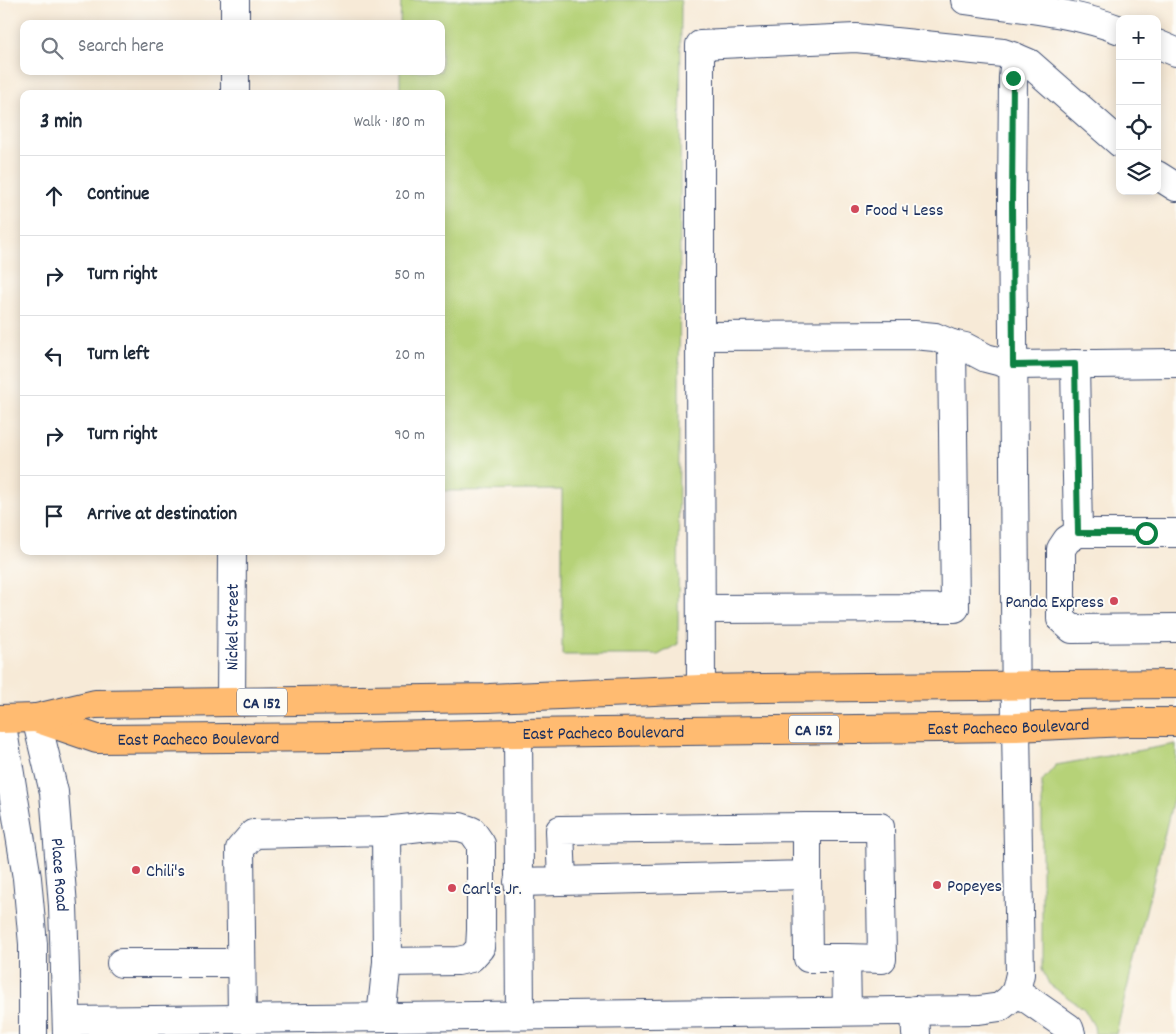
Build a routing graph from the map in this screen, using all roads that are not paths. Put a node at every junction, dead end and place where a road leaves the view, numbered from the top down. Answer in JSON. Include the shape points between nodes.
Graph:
{"nodes":[{"id":1,"x":236,"y":0,"type":"edge"},
{"id":2,"x":981,"y":1,"type":"edge"},
{"id":3,"x":235,"y":20,"type":"edge"},
{"id":4,"x":1116,"y":29,"type":"edge"},
{"id":5,"x":1161,"y":46,"type":"edge"},
{"id":6,"x":1176,"y":52,"type":"edge"},
{"id":7,"x":1014,"y":57,"type":"junction"},
{"id":8,"x":235,"y":75,"type":"edge"},
{"id":9,"x":235,"y":90,"type":"edge"},
{"id":10,"x":1116,"y":139,"type":"edge"},
{"id":11,"x":1161,"y":178,"type":"edge"},
{"id":12,"x":1176,"y":187,"type":"edge"},
{"id":13,"x":700,"y":336,"type":"junction"},
{"id":14,"x":952,"y":344,"type":"junction"},
{"id":15,"x":1176,"y":363,"type":"edge"},
{"id":16,"x":1075,"y":364,"type":"junction"},
{"id":17,"x":1013,"y":365,"type":"junction"},
{"id":18,"x":1078,"y":533,"type":"junction"},
{"id":19,"x":1176,"y":533,"type":"edge"},
{"id":20,"x":232,"y":555,"type":"edge"},
{"id":21,"x":702,"y":609,"type":"junction"},
{"id":22,"x":1176,"y":628,"type":"edge"},
{"id":23,"x":1016,"y":684,"type":"junction"},
{"id":24,"x":1176,"y":684,"type":"edge"},
{"id":25,"x":701,"y":689,"type":"junction"},
{"id":26,"x":231,"y":702,"type":"junction"},
{"id":27,"x":36,"y":718,"type":"junction"},
{"id":28,"x":1,"y":719,"type":"edge"},
{"id":29,"x":1176,"y":722,"type":"edge"},
{"id":30,"x":1016,"y":727,"type":"junction"},
{"id":31,"x":518,"y":733,"type":"junction"},
{"id":32,"x":807,"y":827,"type":"junction"},
{"id":33,"x":386,"y":832,"type":"junction"},
{"id":34,"x":807,"y":875,"type":"junction"},
{"id":35,"x":562,"y":881,"type":"junction"},
{"id":36,"x":518,"y":882,"type":"junction"},
{"id":37,"x":846,"y":958,"type":"junction"},
{"id":38,"x":387,"y":962,"type":"junction"},
{"id":39,"x":120,"y":963,"type":"dead end"},
{"id":40,"x":240,"y":963,"type":"junction"},
{"id":41,"x":1016,"y":991,"type":"junction"},
{"id":42,"x":847,"y":1012,"type":"junction"},
{"id":43,"x":520,"y":1015,"type":"junction"},
{"id":44,"x":382,"y":1017,"type":"junction"},
{"id":45,"x":242,"y":1019,"type":"junction"},
{"id":46,"x":916,"y":1022,"type":"edge"},
{"id":47,"x":775,"y":1023,"type":"edge"},
{"id":48,"x":67,"y":1028,"type":"edge"},
{"id":49,"x":32,"y":1034,"type":"edge"},
{"id":50,"x":1072,"y":1034,"type":"edge"}],
"edges":[{"from":1,"to":3,"type":"street"},
{"from":2,"to":4,"type":"street","via":[[1094,21]]},
{"from":5,"to":6,"type":"street"},
{"from":7,"to":10,"type":"street","via":[[1029,63]]},
{"from":7,"to":13,"type":"street","via":[[1003,53],[856,38],[700,44]]},
{"from":7,"to":17,"type":"street"},
{"from":8,"to":9,"type":"street"},
{"from":11,"to":12,"type":"street"},
{"from":13,"to":14,"type":"street","via":[[914,335],[935,337]]},
{"from":13,"to":21,"type":"street"},
{"from":14,"to":17,"type":"street"},
{"from":14,"to":21,"type":"street","via":[[955,608]]},
{"from":15,"to":16,"type":"street"},
{"from":16,"to":17,"type":"street"},
{"from":16,"to":18,"type":"street"},
{"from":17,"to":23,"type":"street"},
{"from":18,"to":19,"type":"street"},
{"from":18,"to":22,"type":"street","via":[[1060,549],[1061,619],[1072,629]]},
{"from":20,"to":26,"type":"street","name":"Nickel Street"},
{"from":21,"to":25,"type":"street"},
{"from":23,"to":24,"type":"highway","name":"East Pacheco Boulevard","number":"CA 152"},
{"from":23,"to":25,"type":"highway","name":"East Pacheco Boulevard","number":"CA 152"},
{"from":23,"to":30,"type":"street"},
{"from":25,"to":26,"type":"highway","name":"East Pacheco Boulevard","number":"CA 152","via":[[489,698]]},
{"from":26,"to":27,"type":"highway","name":"East Pacheco Boulevard","number":"CA 152","via":[[95,704]]},
{"from":27,"to":28,"type":"highway","name":"East Pacheco Boulevard","number":"CA 152"},
{"from":27,"to":31,"type":"highway","name":"East Pacheco Boulevard","number":"CA 152","via":[[97,739]]},
{"from":27,"to":48,"type":"street","name":"Place Road","via":[[54,792],[63,906]]},
{"from":28,"to":49,"type":"street","name":"Place Road","via":[[27,878],[33,944]]},
{"from":29,"to":30,"type":"highway","name":"East Pacheco Boulevard","number":"CA 152"},
{"from":30,"to":31,"type":"highway","name":"East Pacheco Boulevard","number":"CA 152"},
{"from":30,"to":41,"type":"street","via":[[1020,974]]},
{"from":31,"to":36,"type":"street"},
{"from":32,"to":34,"type":"street"},
{"from":32,"to":35,"type":"street","via":[[560,830]]},
{"from":32,"to":37,"type":"street","via":[[880,827],[882,959]]},
{"from":33,"to":38,"type":"street"},
{"from":33,"to":38,"type":"street","via":[[429,826],[460,827],[472,831],[481,844],[482,930],[480,948],[471,958]]},
{"from":33,"to":40,"type":"street","via":[[253,834],[240,849]]},
{"from":34,"to":35,"type":"street"},
{"from":34,"to":37,"type":"street","via":[[808,958]]},
{"from":35,"to":36,"type":"street"},
{"from":36,"to":43,"type":"street"},
{"from":37,"to":42,"type":"street"},
{"from":38,"to":44,"type":"street"},
{"from":39,"to":40,"type":"street"},
{"from":40,"to":45,"type":"street"},
{"from":41,"to":46,"type":"street","via":[[1000,1007]]},
{"from":41,"to":50,"type":"street","via":[[1069,1028]]},
{"from":42,"to":46,"type":"street"},
{"from":42,"to":47,"type":"street"},
{"from":43,"to":44,"type":"street"},
{"from":43,"to":47,"type":"street"},
{"from":44,"to":45,"type":"street"},
{"from":45,"to":48,"type":"street"}]}
